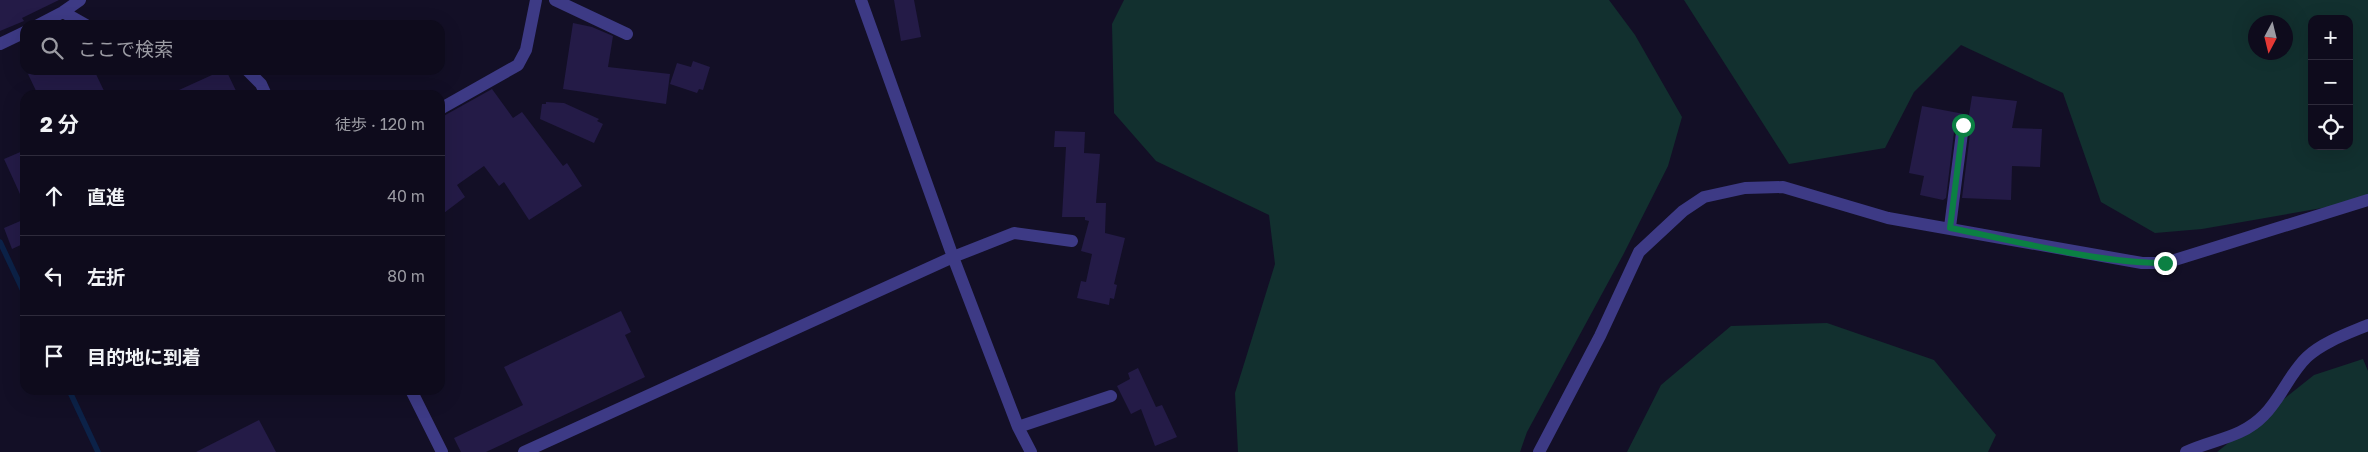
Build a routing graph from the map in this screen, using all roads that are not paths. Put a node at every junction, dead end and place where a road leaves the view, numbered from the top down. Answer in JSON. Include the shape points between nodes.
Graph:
{"nodes":[{"id":1,"x":80,"y":0,"type":"edge"},
{"id":2,"x":536,"y":0,"type":"edge"},
{"id":3,"x":555,"y":0,"type":"edge"},
{"id":4,"x":861,"y":0,"type":"edge"},
{"id":5,"x":64,"y":12,"type":"junction"},
{"id":6,"x":48,"y":20,"type":"edge"},
{"id":7,"x":78,"y":20,"type":"edge"},
{"id":8,"x":20,"y":34,"type":"edge"},
{"id":9,"x":627,"y":34,"type":"dead end"},
{"id":10,"x":0,"y":44,"type":"edge"},
{"id":11,"x":252,"y":75,"type":"edge"},
{"id":12,"x":264,"y":90,"type":"edge"},
{"id":13,"x":445,"y":106,"type":"edge"},
{"id":14,"x":1963,"y":125,"type":"dead end"},
{"id":15,"x":2368,"y":200,"type":"edge"},
{"id":16,"x":1950,"y":228,"type":"junction"},
{"id":17,"x":1072,"y":241,"type":"dead end"},
{"id":18,"x":952,"y":257,"type":"junction"},
{"id":19,"x":2368,"y":325,"type":"edge"},
{"id":20,"x":414,"y":395,"type":"edge"},
{"id":21,"x":1111,"y":396,"type":"dead end"},
{"id":22,"x":1018,"y":427,"type":"junction"},
{"id":23,"x":442,"y":452,"type":"edge"},
{"id":24,"x":524,"y":452,"type":"edge"},
{"id":25,"x":1031,"y":452,"type":"edge"},
{"id":26,"x":1539,"y":452,"type":"edge"},
{"id":27,"x":2186,"y":452,"type":"edge"}],
"edges":[{"from":1,"to":5,"type":"street"},
{"from":2,"to":13,"type":"street","via":[[526,50],[518,65]]},
{"from":3,"to":9,"type":"street"},
{"from":4,"to":18,"type":"street"},
{"from":5,"to":6,"type":"street"},
{"from":5,"to":7,"type":"street"},
{"from":8,"to":10,"type":"street"},
{"from":11,"to":12,"type":"street"},
{"from":14,"to":16,"type":"street"},
{"from":15,"to":16,"type":"street","via":[[2165,263],[2142,263],[2073,252]]},
{"from":16,"to":26,"type":"street","via":[[1888,218],[1783,187],[1745,188],[1704,197],[1683,211],[1639,252],[1600,336]]},
{"from":17,"to":18,"type":"street","via":[[1014,233]]},
{"from":18,"to":22,"type":"street"},
{"from":18,"to":24,"type":"street"},
{"from":19,"to":27,"type":"street","via":[[2308,356],[2265,415],[2236,436],[2207,442]]},
{"from":20,"to":23,"type":"street"},
{"from":21,"to":22,"type":"street"},
{"from":22,"to":25,"type":"street"}]}
